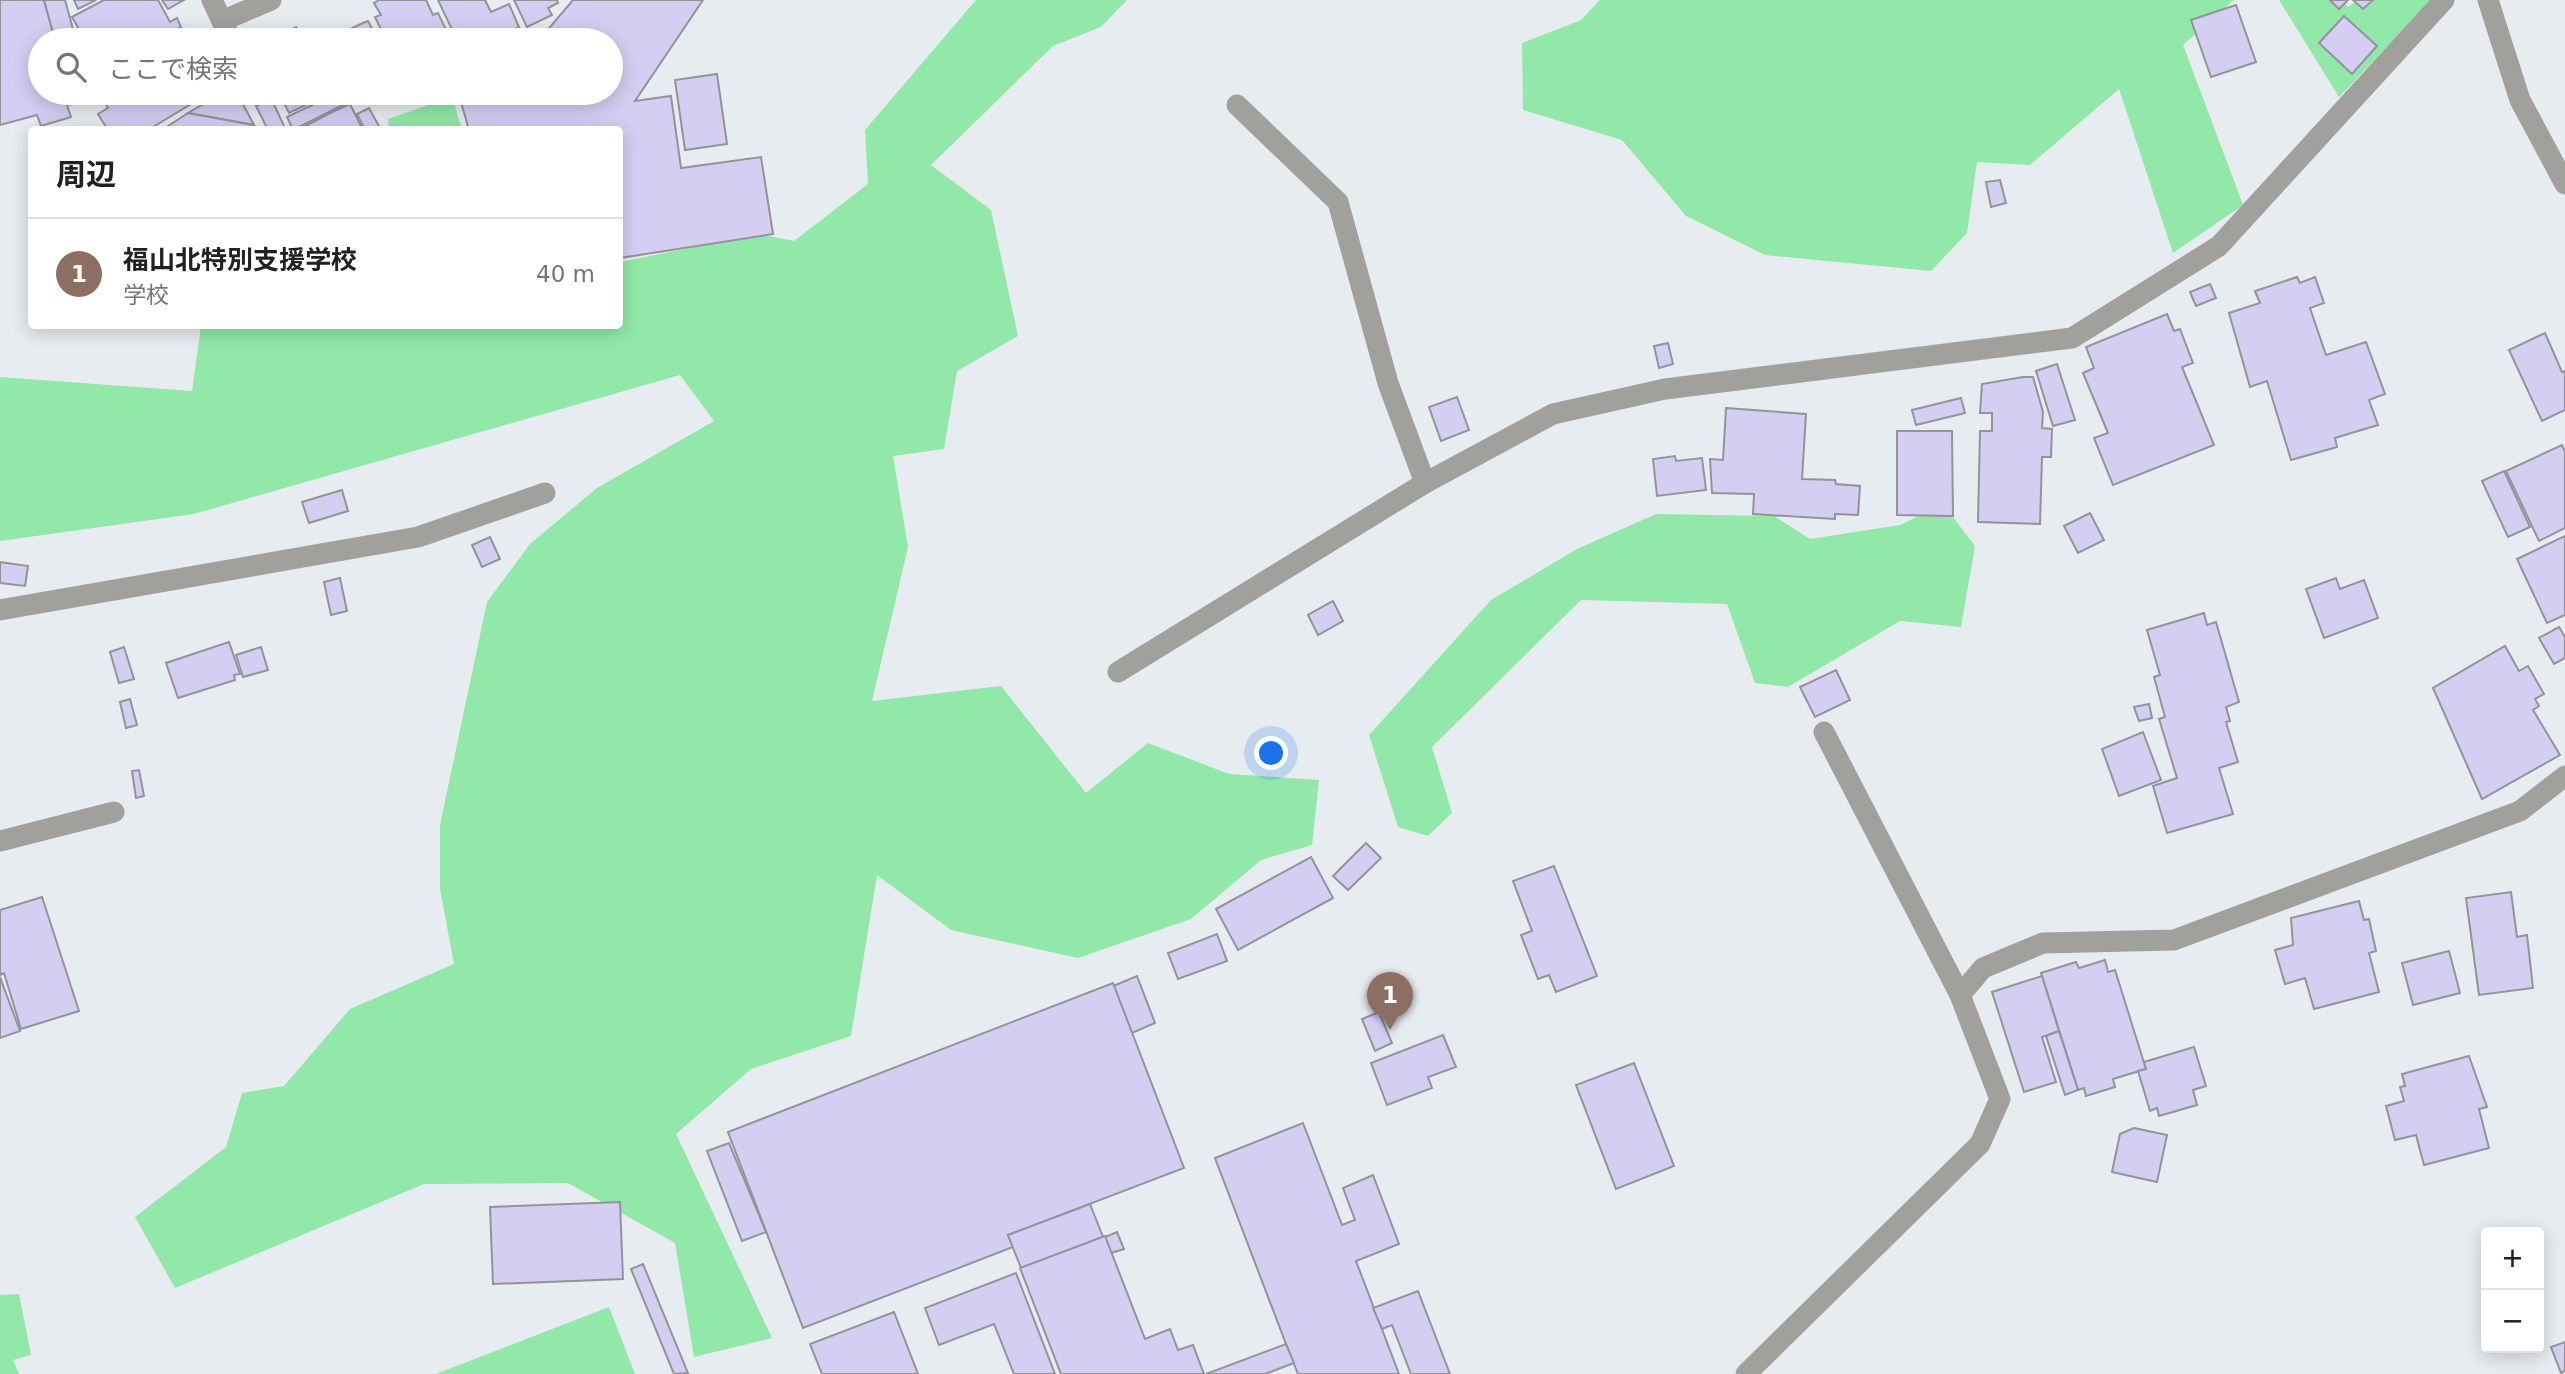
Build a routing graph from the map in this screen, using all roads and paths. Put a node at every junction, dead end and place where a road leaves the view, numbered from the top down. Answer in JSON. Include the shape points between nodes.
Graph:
{"nodes":[{"id":1,"x":212,"y":0,"type":"edge"},
{"id":2,"x":271,"y":0,"type":"edge"},
{"id":3,"x":2444,"y":0,"type":"edge"},
{"id":4,"x":2488,"y":0,"type":"edge"},
{"id":5,"x":226,"y":28,"type":"edge"},
{"id":6,"x":231,"y":28,"type":"edge"},
{"id":7,"x":1237,"y":105,"type":"dead end"},
{"id":8,"x":2565,"y":184,"type":"edge"},
{"id":9,"x":1425,"y":483,"type":"junction"},
{"id":10,"x":545,"y":493,"type":"dead end"},
{"id":11,"x":0,"y":610,"type":"edge"},
{"id":12,"x":1118,"y":672,"type":"dead end"},
{"id":13,"x":1824,"y":732,"type":"dead end"},
{"id":14,"x":2565,"y":776,"type":"edge"},
{"id":15,"x":114,"y":812,"type":"dead end"},
{"id":16,"x":0,"y":841,"type":"edge"},
{"id":17,"x":1960,"y":995,"type":"junction"},
{"id":18,"x":1746,"y":1374,"type":"edge"}],
"edges":[{"from":1,"to":5,"type":"street"},
{"from":2,"to":6,"type":"street"},
{"from":3,"to":9,"type":"street","via":[[2219,246],[2072,338],[1665,389],[1553,414]]},
{"from":4,"to":8,"type":"street","via":[[2520,100]]},
{"from":7,"to":9,"type":"street","via":[[1338,202],[1388,383]]},
{"from":9,"to":12,"type":"street"},
{"from":10,"to":11,"type":"street","via":[[418,537]]},
{"from":13,"to":17,"type":"street"},
{"from":14,"to":17,"type":"street","via":[[2520,811],[2174,940],[2043,943],[1983,968]]},
{"from":15,"to":16,"type":"street"},
{"from":17,"to":18,"type":"street","via":[[2000,1100],[1980,1144]]}]}
